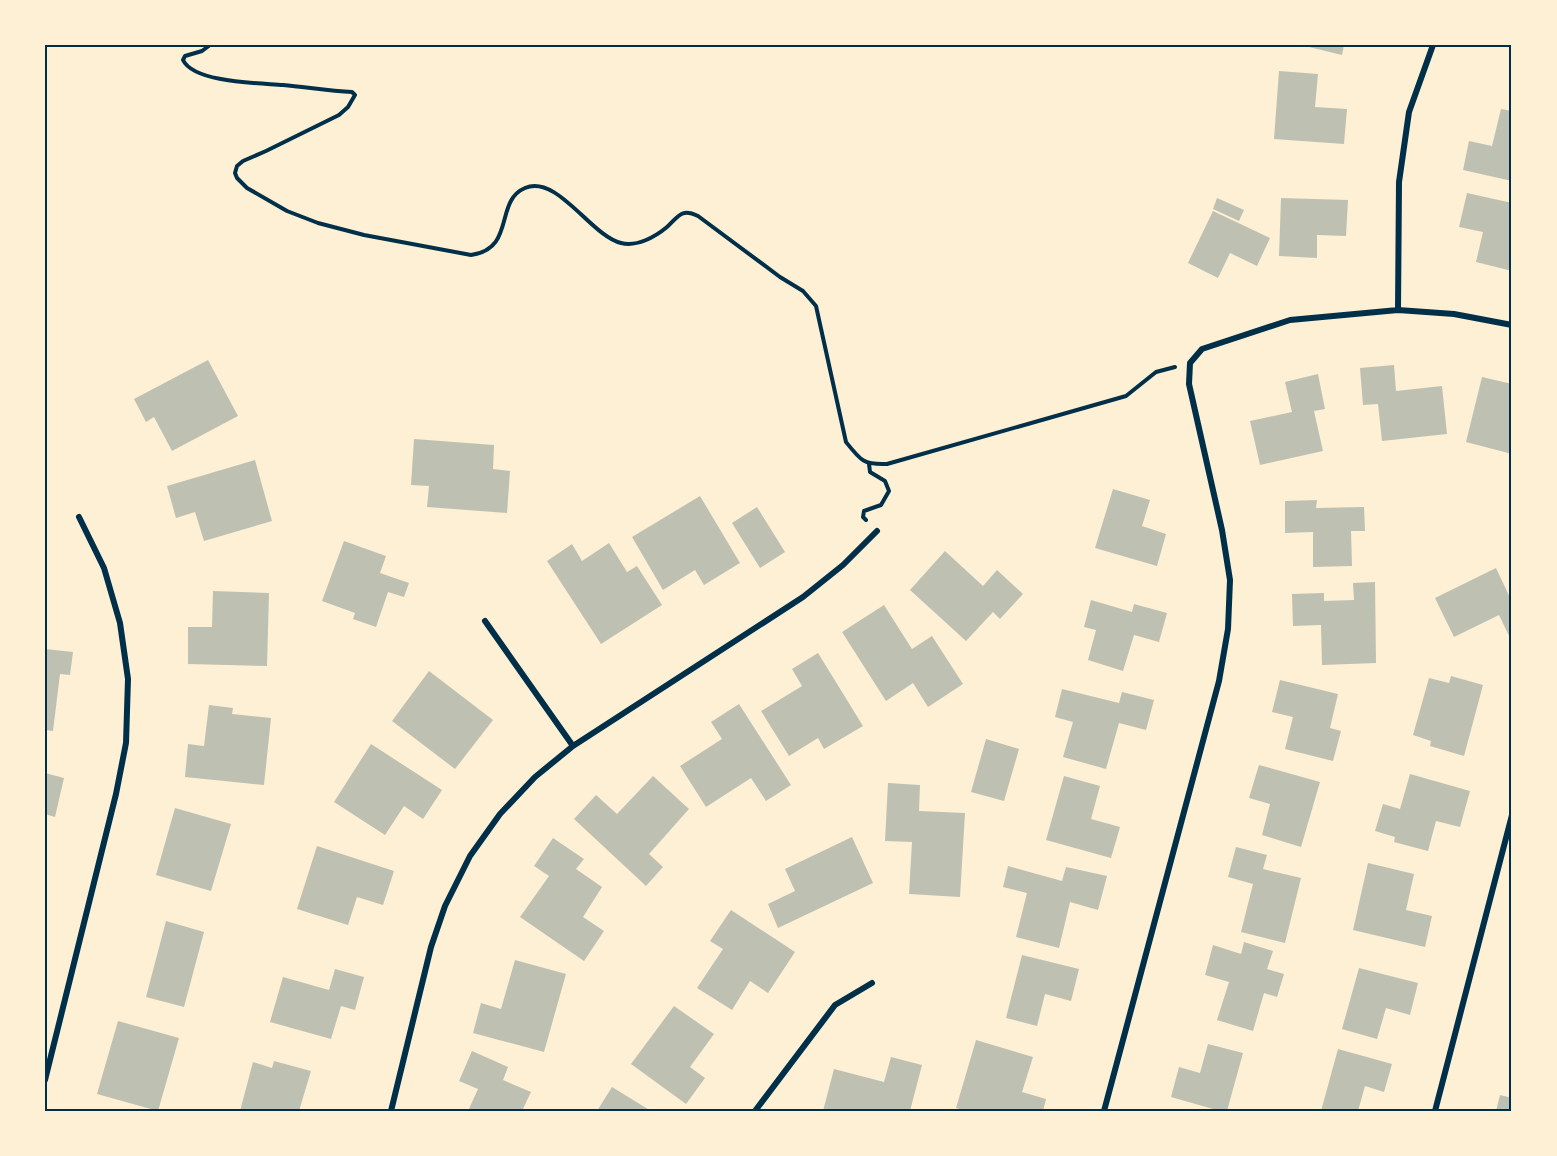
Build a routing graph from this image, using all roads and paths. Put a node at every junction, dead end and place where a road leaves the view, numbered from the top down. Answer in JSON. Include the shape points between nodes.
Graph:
{"nodes":[{"id":1,"x":210,"y":45,"type":"edge"},
{"id":2,"x":1433,"y":45,"type":"edge"},
{"id":3,"x":1398,"y":310,"type":"junction"},
{"id":4,"x":1512,"y":325,"type":"edge"},
{"id":5,"x":1190,"y":363,"type":"junction"},
{"id":6,"x":869,"y":464,"type":"junction"},
{"id":7,"x":79,"y":517,"type":"dead end"},
{"id":8,"x":877,"y":531,"type":"joint"},
{"id":9,"x":485,"y":621,"type":"dead end"},
{"id":10,"x":573,"y":746,"type":"junction"},
{"id":11,"x":1512,"y":815,"type":"edge"},
{"id":12,"x":872,"y":983,"type":"dead end"},
{"id":13,"x":45,"y":1080,"type":"edge"},
{"id":14,"x":391,"y":1111,"type":"edge"},
{"id":15,"x":755,"y":1111,"type":"edge"},
{"id":16,"x":1104,"y":1111,"type":"edge"},
{"id":17,"x":1435,"y":1111,"type":"edge"}],
"edges":[{"from":1,"to":6,"type":"path","via":[[185,56],[185,66],[241,83],[356,95],[339,115],[237,166],[237,178],[247,188],[287,212],[318,223],[471,255],[492,248],[511,202],[525,187],[549,189],[603,235],[620,243],[650,239],[683,213],[698,216],[803,291],[816,306],[846,442],[858,458]]},
{"from":2,"to":3,"type":"street","via":[[1409,112],[1399,182]]},
{"from":3,"to":4,"type":"street","via":[[1454,314]]},
{"from":3,"to":5,"type":"street","via":[[1290,320],[1202,349]]},
{"from":5,"to":6,"type":"path","via":[[1156,372],[1126,396],[887,464]]},
{"from":5,"to":16,"type":"street","via":[[1189,384],[1230,580],[1228,629],[1219,681]]},
{"from":6,"to":8,"type":"path","via":[[870,472],[885,481],[889,491],[881,505],[864,511],[863,517]]},
{"from":7,"to":13,"type":"street","via":[[104,568],[120,623],[128,679],[126,743]]},
{"from":8,"to":10,"type":"street","via":[[803,597]]},
{"from":9,"to":10,"type":"street"},
{"from":10,"to":14,"type":"street","via":[[535,777],[500,814],[470,856],[445,906],[431,947]]},
{"from":11,"to":17,"type":"street"},
{"from":12,"to":15,"type":"street","via":[[835,1005]]}]}
